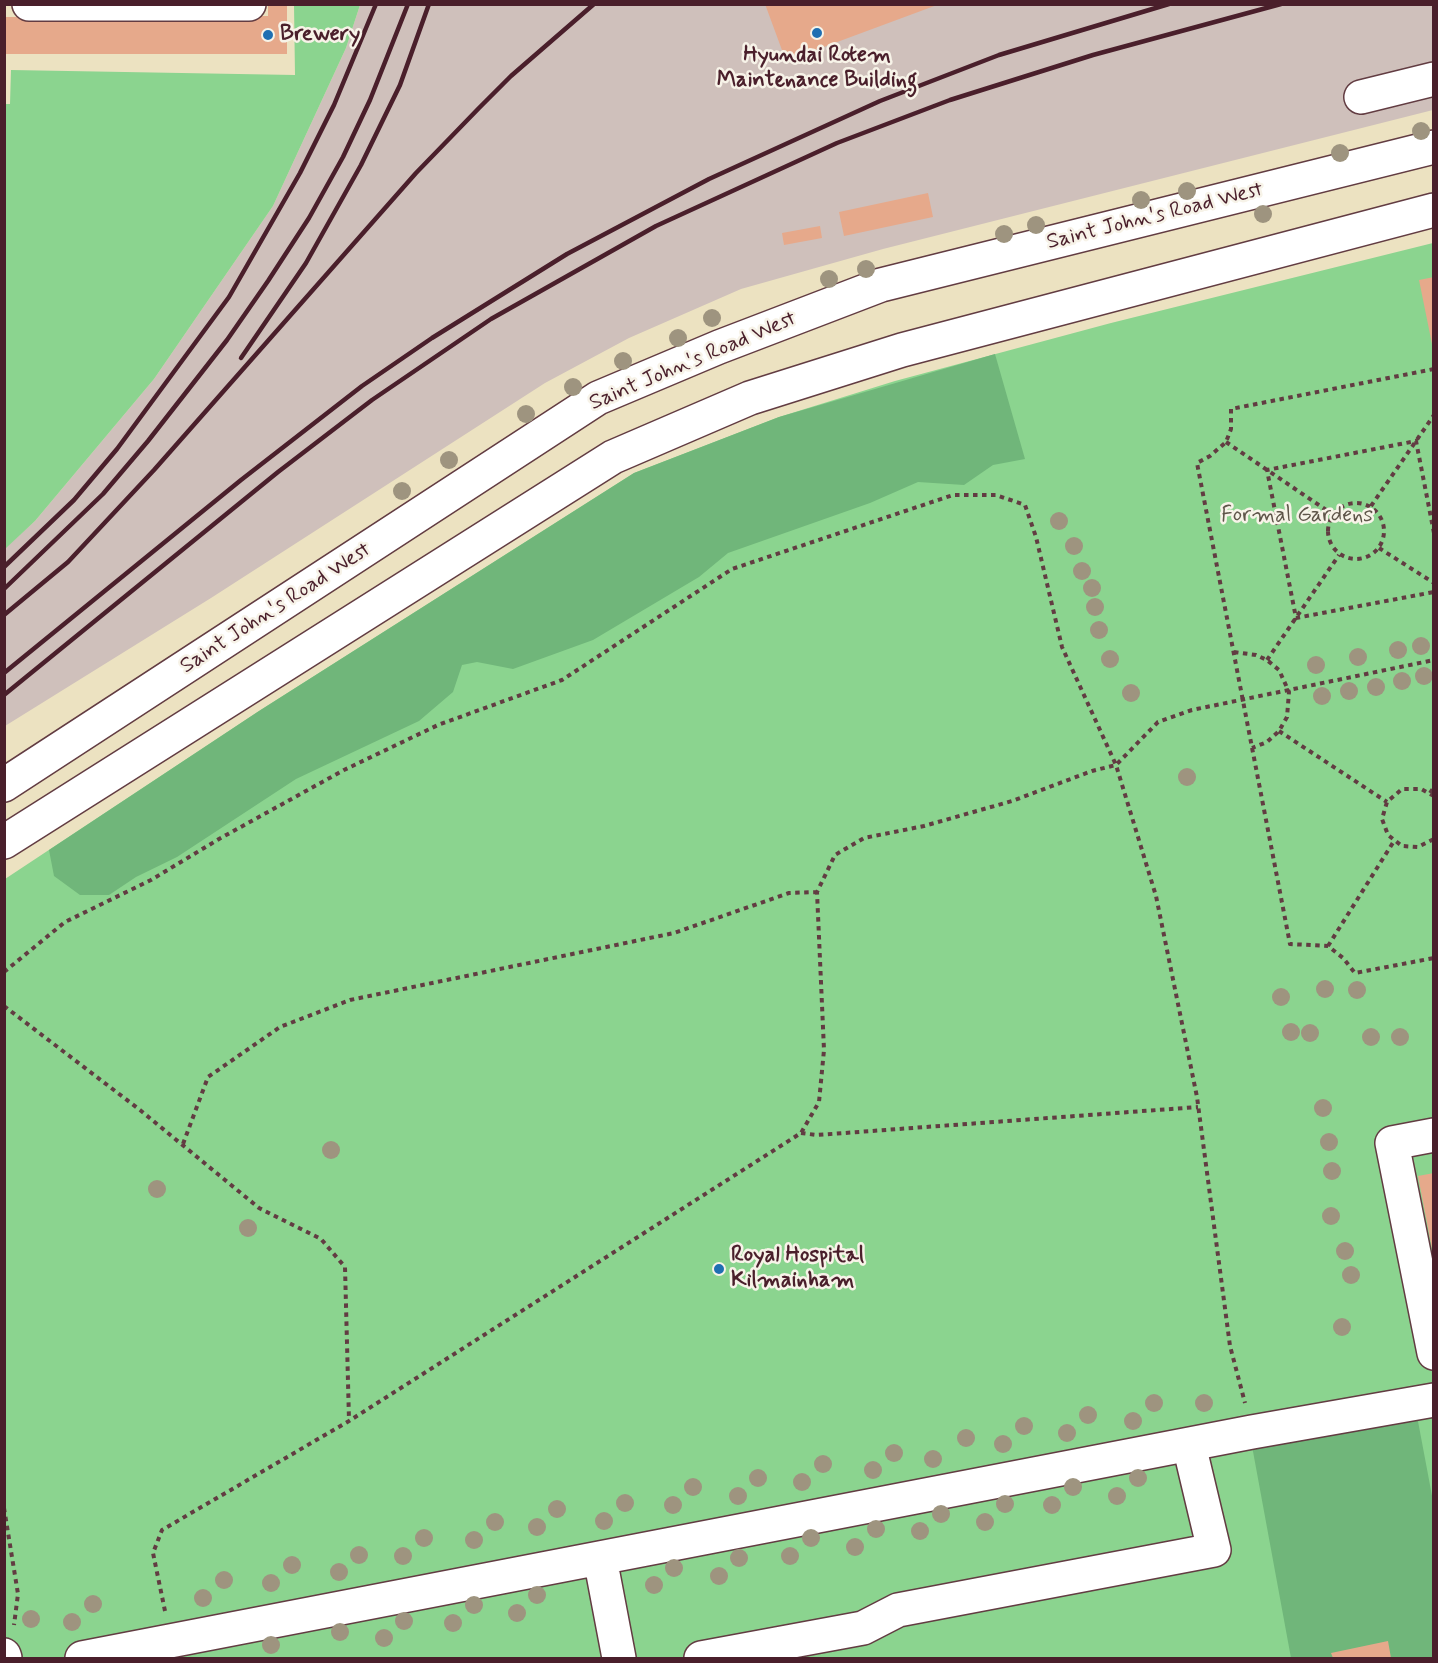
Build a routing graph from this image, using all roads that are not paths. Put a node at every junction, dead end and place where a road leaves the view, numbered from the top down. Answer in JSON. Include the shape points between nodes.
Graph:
{"nodes":[{"id":1,"x":29,"y":4,"type":"edge"},
{"id":2,"x":249,"y":4,"type":"edge"},
{"id":3,"x":1434,"y":79,"type":"edge"},
{"id":4,"x":1361,"y":97,"type":"dead end"},
{"id":5,"x":1434,"y":147,"type":"edge"},
{"id":6,"x":1434,"y":210,"type":"edge"},
{"id":7,"x":4,"y":785,"type":"edge"},
{"id":8,"x":4,"y":842,"type":"edge"},
{"id":9,"x":1434,"y":1135,"type":"edge"},
{"id":10,"x":1434,"y":1353,"type":"edge"},
{"id":11,"x":1434,"y":1400,"type":"edge"},
{"id":12,"x":1189,"y":1445,"type":"junction"},
{"id":13,"x":600,"y":1558,"type":"junction"},
{"id":14,"x":82,"y":1659,"type":"edge"},
{"id":15,"x":619,"y":1659,"type":"edge"},
{"id":16,"x":701,"y":1659,"type":"edge"}],
"edges":[{"from":1,"to":2,"type":"main road"},
{"from":3,"to":4,"type":"main road"},
{"from":5,"to":7,"type":"main road","name":"Saint John's Road West","via":[[881,285],[598,398]]},
{"from":6,"to":8,"type":"main road","via":[[902,350],[750,398],[613,457]]},
{"from":9,"to":10,"type":"main road","via":[[1392,1143]]},
{"from":11,"to":12,"type":"main road"},
{"from":12,"to":13,"type":"main road"},
{"from":12,"to":16,"type":"main road","via":[[1214,1550],[898,1610],[863,1628]]},
{"from":13,"to":14,"type":"main road"},
{"from":13,"to":15,"type":"main road"}]}
